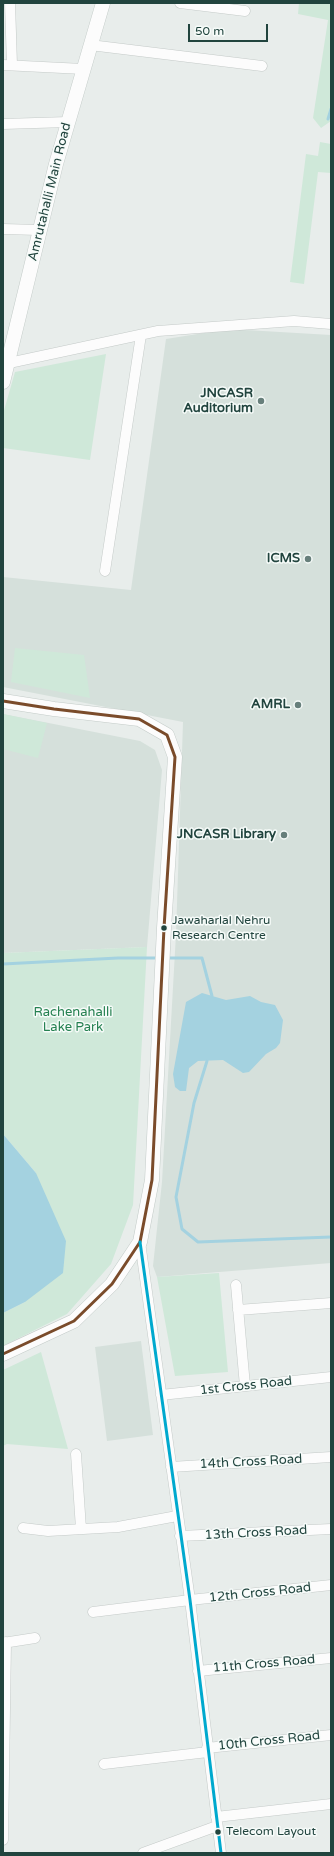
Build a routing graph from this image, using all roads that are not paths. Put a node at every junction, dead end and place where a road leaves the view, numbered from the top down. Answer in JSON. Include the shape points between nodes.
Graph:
{"nodes":[{"id":1,"x":10,"y":3,"type":"edge"},
{"id":2,"x":103,"y":3,"type":"edge"},
{"id":3,"x":180,"y":3,"type":"edge"},
{"id":4,"x":245,"y":11,"type":"dead end"},
{"id":5,"x":90,"y":45,"type":"junction"},
{"id":6,"x":7,"y":65,"type":"edge"},
{"id":7,"x":262,"y":66,"type":"dead end"},
{"id":8,"x":83,"y":70,"type":"junction"},
{"id":9,"x":68,"y":122,"type":"junction"},
{"id":10,"x":3,"y":124,"type":"edge"},
{"id":11,"x":3,"y":229,"type":"edge"},
{"id":12,"x":39,"y":230,"type":"junction"},
{"id":13,"x":331,"y":324,"type":"edge"},
{"id":14,"x":141,"y":335,"type":"junction"},
{"id":15,"x":9,"y":363,"type":"junction"},
{"id":16,"x":3,"y":382,"type":"edge"},
{"id":17,"x":104,"y":571,"type":"dead end"},
{"id":18,"x":3,"y":701,"type":"edge"},
{"id":19,"x":140,"y":1242,"type":"junction"},
{"id":20,"x":236,"y":1285,"type":"dead end"},
{"id":21,"x":331,"y":1303,"type":"edge"},
{"id":22,"x":238,"y":1310,"type":"junction"},
{"id":23,"x":3,"y":1354,"type":"edge"},
{"id":24,"x":331,"y":1377,"type":"edge"},
{"id":25,"x":245,"y":1386,"type":"junction"},
{"id":26,"x":161,"y":1395,"type":"junction"},
{"id":27,"x":76,"y":1454,"type":"dead end"},
{"id":28,"x":331,"y":1457,"type":"edge"},
{"id":29,"x":171,"y":1467,"type":"junction"},
{"id":30,"x":178,"y":1516,"type":"junction"},
{"id":31,"x":23,"y":1528,"type":"dead end"},
{"id":32,"x":81,"y":1529,"type":"junction"},
{"id":33,"x":331,"y":1529,"type":"edge"},
{"id":34,"x":180,"y":1536,"type":"junction"},
{"id":35,"x":331,"y":1585,"type":"edge"},
{"id":36,"x":190,"y":1600,"type":"junction"},
{"id":37,"x":93,"y":1612,"type":"dead end"},
{"id":38,"x":35,"y":1638,"type":"dead end"},
{"id":39,"x":5,"y":1642,"type":"edge"},
{"id":40,"x":331,"y":1658,"type":"edge"},
{"id":41,"x":198,"y":1671,"type":"junction"},
{"id":42,"x":331,"y":1735,"type":"edge"},
{"id":43,"x":208,"y":1750,"type":"junction"},
{"id":44,"x":104,"y":1764,"type":"dead end"},
{"id":45,"x":331,"y":1804,"type":"edge"},
{"id":46,"x":217,"y":1822,"type":"junction"},
{"id":47,"x":3,"y":1840,"type":"edge"},
{"id":48,"x":143,"y":1853,"type":"edge"},
{"id":49,"x":221,"y":1853,"type":"edge"}],
"edges":[{"from":1,"to":6,"type":"street"},
{"from":2,"to":5,"type":"street","name":"Amrutahalli Main Road"},
{"from":3,"to":4,"type":"street"},
{"from":5,"to":7,"type":"street"},
{"from":5,"to":8,"type":"street","name":"Amrutahalli Main Road"},
{"from":6,"to":8,"type":"street"},
{"from":8,"to":9,"type":"street","name":"Amrutahalli Main Road"},
{"from":9,"to":10,"type":"street"},
{"from":9,"to":12,"type":"street","name":"Amrutahalli Main Road"},
{"from":11,"to":12,"type":"street"},
{"from":12,"to":15,"type":"street","name":"Amrutahalli Main Road"},
{"from":13,"to":14,"type":"street","via":[[294,321],[232,324]]},
{"from":14,"to":15,"type":"street"},
{"from":14,"to":17,"type":"street"},
{"from":15,"to":16,"type":"street","name":"Amrutahalli Main Road"},
{"from":18,"to":19,"type":"street","via":[[139,719],[167,734],[175,757],[152,1180]]},
{"from":19,"to":23,"type":"street","via":[[112,1284],[74,1321]]},
{"from":19,"to":26,"type":"street"},
{"from":20,"to":22,"type":"street"},
{"from":21,"to":22,"type":"street"},
{"from":22,"to":25,"type":"street"},
{"from":24,"to":25,"type":"street","name":"1st Cross Road"},
{"from":25,"to":26,"type":"street","name":"1st Cross Road"},
{"from":26,"to":29,"type":"street"},
{"from":27,"to":32,"type":"street"},
{"from":28,"to":29,"type":"street","name":"14th Cross Road"},
{"from":29,"to":30,"type":"street"},
{"from":30,"to":32,"type":"street","via":[[118,1527]]},
{"from":30,"to":34,"type":"street"},
{"from":31,"to":32,"type":"street","via":[[48,1531]]},
{"from":33,"to":34,"type":"street","name":"13th Cross Road"},
{"from":34,"to":36,"type":"street"},
{"from":35,"to":36,"type":"street","name":"12th Cross Road"},
{"from":36,"to":37,"type":"street","name":"12th Cross Road"},
{"from":36,"to":41,"type":"street"},
{"from":38,"to":39,"type":"street"},
{"from":39,"to":47,"type":"street"},
{"from":40,"to":41,"type":"street","name":"11th Cross Road"},
{"from":41,"to":43,"type":"street"},
{"from":42,"to":43,"type":"street","name":"10th Cross Road"},
{"from":43,"to":44,"type":"street","name":"10th Cross Road"},
{"from":43,"to":46,"type":"street"},
{"from":45,"to":46,"type":"street"},
{"from":46,"to":48,"type":"street"},
{"from":46,"to":49,"type":"street"}]}
